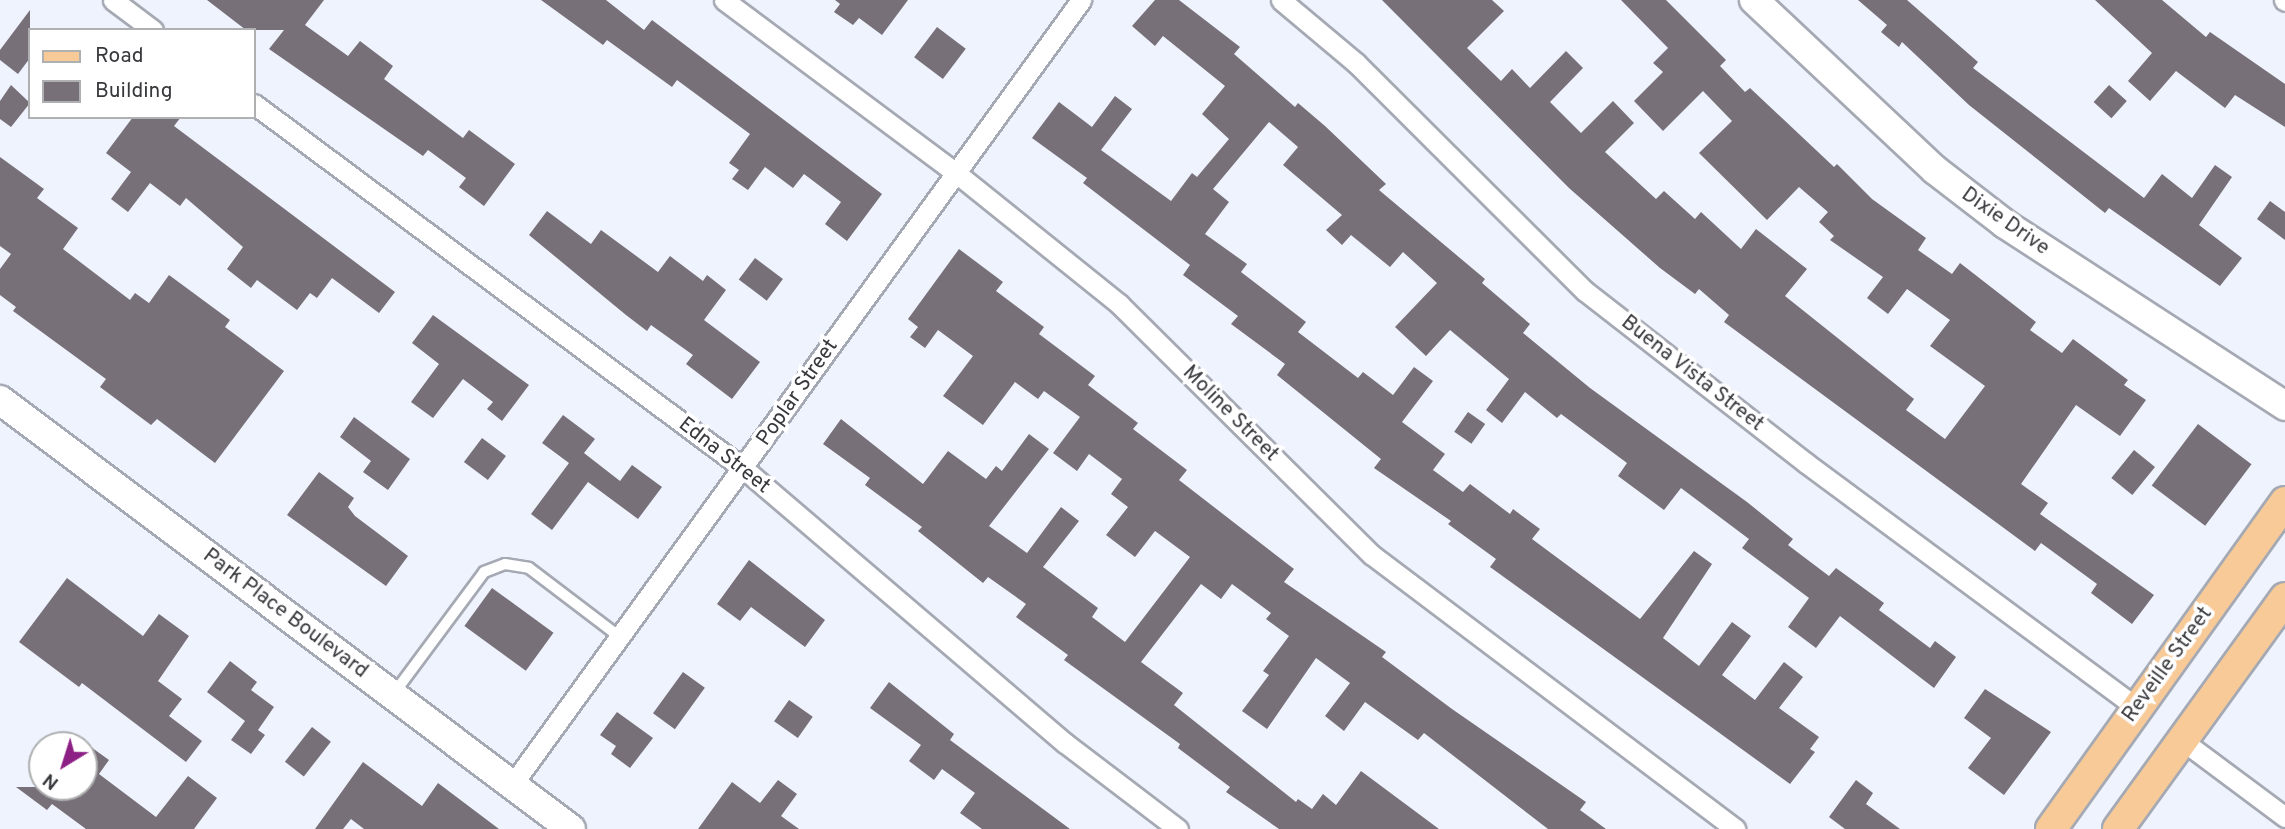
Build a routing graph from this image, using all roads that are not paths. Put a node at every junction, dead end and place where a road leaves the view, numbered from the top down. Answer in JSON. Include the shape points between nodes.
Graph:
{"nodes":[{"id":1,"x":113,"y":0,"type":"edge"},
{"id":2,"x":724,"y":0,"type":"edge"},
{"id":3,"x":1081,"y":0,"type":"edge"},
{"id":4,"x":1280,"y":0,"type":"edge"},
{"id":5,"x":1754,"y":0,"type":"edge"},
{"id":6,"x":150,"y":28,"type":"edge"},
{"id":7,"x":256,"y":105,"type":"edge"},
{"id":8,"x":955,"y":172,"type":"junction"},
{"id":9,"x":0,"y":400,"type":"edge"},
{"id":10,"x":2285,"y":405,"type":"edge"},
{"id":11,"x":744,"y":469,"type":"junction"},
{"id":12,"x":2285,"y":502,"type":"edge"},
{"id":13,"x":2285,"y":598,"type":"edge"},
{"id":14,"x":620,"y":637,"type":"junction"},
{"id":15,"x":393,"y":695,"type":"junction"},
{"id":16,"x":2137,"y":708,"type":"junction"},
{"id":17,"x":2183,"y":741,"type":"junction"},
{"id":18,"x":512,"y":785,"type":"junction"},
{"id":19,"x":2285,"y":817,"type":"edge"},
{"id":20,"x":569,"y":828,"type":"edge"},
{"id":21,"x":1178,"y":829,"type":"edge"},
{"id":22,"x":1735,"y":829,"type":"edge"},
{"id":23,"x":2051,"y":829,"type":"edge"},
{"id":24,"x":2118,"y":829,"type":"edge"}],
"edges":[{"from":1,"to":6,"type":"street"},
{"from":2,"to":8,"type":"street","name":"Moline Street"},
{"from":3,"to":8,"type":"street","name":"Poplar Street"},
{"from":4,"to":16,"type":"street","name":"Buena Vista Street","via":[[1356,63],[1585,291],[1806,463]]},
{"from":5,"to":10,"type":"main road","name":"Dixie Drive","via":[[1965,194]]},
{"from":7,"to":11,"type":"street","name":"Edna Street"},
{"from":8,"to":11,"type":"street","name":"Poplar Street"},
{"from":8,"to":22,"type":"street","name":"Moline Street","via":[[1119,304],[1372,555]]},
{"from":9,"to":15,"type":"main road","name":"Park Place Boulevard"},
{"from":11,"to":14,"type":"street","name":"Poplar Street"},
{"from":11,"to":21,"type":"street","name":"Edna Street","via":[[1065,743]]},
{"from":12,"to":16,"type":"main road","name":"Reveille Street"},
{"from":13,"to":17,"type":"main road"},
{"from":14,"to":15,"type":"lane","via":[[529,568],[505,564],[484,572]]},
{"from":14,"to":18,"type":"street","name":"Poplar Street"},
{"from":15,"to":18,"type":"main road","name":"Park Place Boulevard"},
{"from":16,"to":23,"type":"main road","name":"Reveille Street"},
{"from":17,"to":19,"type":"street"},
{"from":17,"to":24,"type":"main road"},
{"from":18,"to":20,"type":"main road","name":"Park Place Boulevard"}]}
